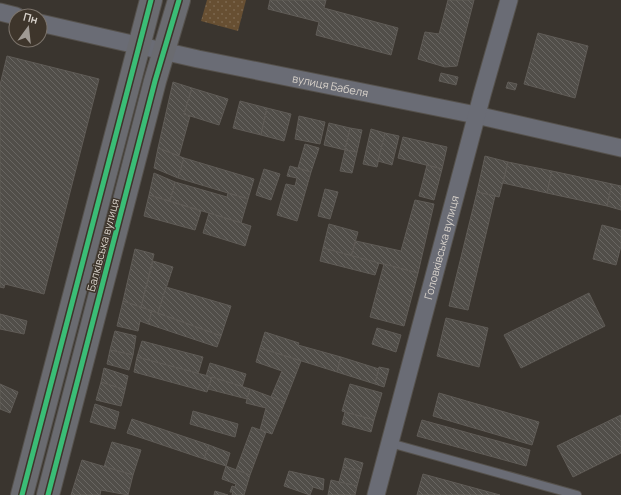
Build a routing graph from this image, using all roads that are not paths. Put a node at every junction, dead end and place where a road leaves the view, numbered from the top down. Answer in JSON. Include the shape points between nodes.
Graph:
{"nodes":[{"id":1,"x":151,"y":0,"type":"edge"},
{"id":2,"x":179,"y":0,"type":"edge"},
{"id":3,"x":509,"y":0,"type":"edge"},
{"id":4,"x":48,"y":24,"type":"edge"},
{"id":5,"x":138,"y":46,"type":"junction"},
{"id":6,"x":164,"y":52,"type":"junction"},
{"id":7,"x":476,"y":115,"type":"junction"},
{"id":8,"x":621,"y":148,"type":"edge"},
{"id":9,"x":390,"y":443,"type":"junction"},
{"id":10,"x":22,"y":495,"type":"edge"},
{"id":11,"x":48,"y":495,"type":"edge"},
{"id":12,"x":376,"y":495,"type":"edge"},
{"id":13,"x":577,"y":495,"type":"edge"}],
"edges":[{"from":1,"to":5,"type":"main road","name":"Балківська вулиця"},
{"from":2,"to":6,"type":"main road","name":"Балківська вулиця"},
{"from":3,"to":7,"type":"street","name":"Головківська вулиця"},
{"from":4,"to":5,"type":"street","name":"вулиця Бабеля"},
{"from":5,"to":6,"type":"street","name":"вулиця Бабеля"},
{"from":5,"to":10,"type":"main road","name":"Балківська вулиця"},
{"from":6,"to":7,"type":"street","name":"вулиця Бабеля"},
{"from":6,"to":11,"type":"main road","name":"Балківська вулиця"},
{"from":7,"to":8,"type":"street","name":"вулиця Бабеля"},
{"from":7,"to":9,"type":"street","name":"Головківська вулиця"},
{"from":9,"to":12,"type":"street","name":"Головківська вулиця"},
{"from":9,"to":13,"type":"lane"}]}
